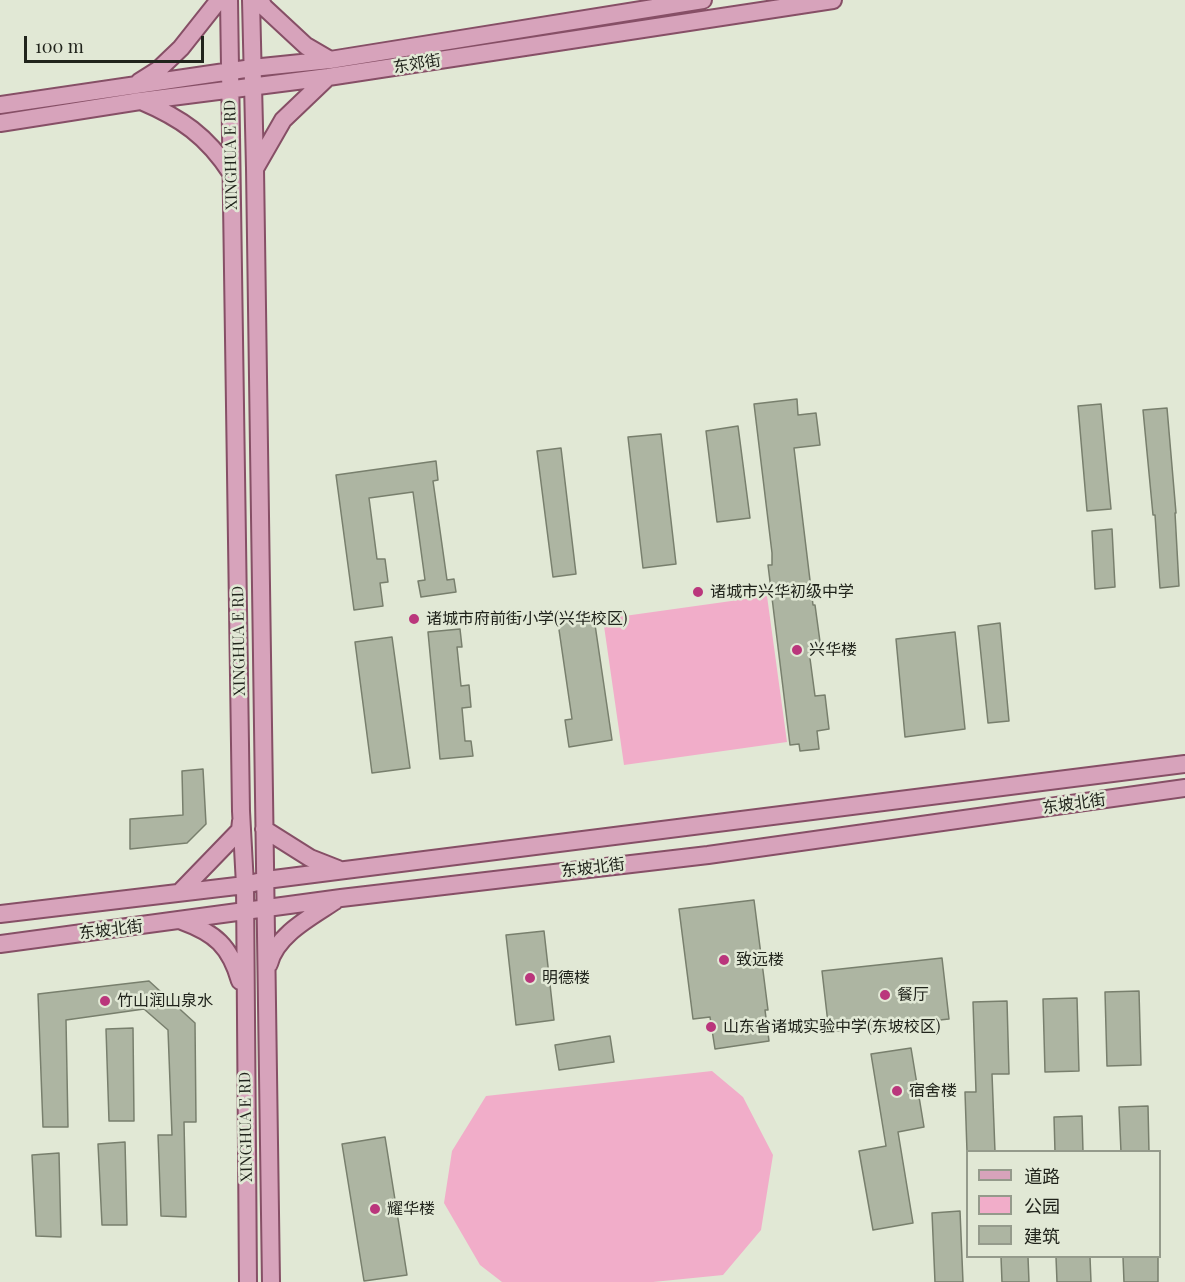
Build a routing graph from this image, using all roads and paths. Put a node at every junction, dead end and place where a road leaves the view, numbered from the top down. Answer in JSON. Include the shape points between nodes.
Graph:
{"nodes":[{"id":1,"x":219,"y":0,"type":"edge"},
{"id":2,"x":229,"y":0,"type":"edge"},
{"id":3,"x":251,"y":0,"type":"edge"},
{"id":4,"x":260,"y":0,"type":"edge"},
{"id":5,"x":703,"y":0,"type":"edge"},
{"id":6,"x":833,"y":0,"type":"edge"},
{"id":7,"x":330,"y":60,"type":"junction"},
{"id":8,"x":252,"y":68,"type":"junction"},
{"id":9,"x":229,"y":72,"type":"junction"},
{"id":10,"x":328,"y":77,"type":"junction"},
{"id":11,"x":253,"y":87,"type":"junction"},
{"id":12,"x":230,"y":90,"type":"junction"},
{"id":13,"x":137,"y":93,"type":"junction"},
{"id":14,"x":0,"y":105,"type":"edge"},
{"id":15,"x":0,"y":123,"type":"edge"},
{"id":16,"x":255,"y":168,"type":"junction"},
{"id":17,"x":232,"y":173,"type":"junction"},
{"id":18,"x":1185,"y":764,"type":"edge"},
{"id":19,"x":1185,"y":788,"type":"edge"},
{"id":20,"x":242,"y":811,"type":"junction"},
{"id":21,"x":264,"y":829,"type":"junction"},
{"id":22,"x":342,"y":871,"type":"junction"},
{"id":23,"x":266,"y":880,"type":"junction"},
{"id":24,"x":245,"y":885,"type":"junction"},
{"id":25,"x":181,"y":891,"type":"junction"},
{"id":26,"x":341,"y":898,"type":"junction"},
{"id":27,"x":265,"y":908,"type":"junction"},
{"id":28,"x":245,"y":911,"type":"junction"},
{"id":29,"x":0,"y":914,"type":"edge"},
{"id":30,"x":181,"y":921,"type":"junction"},
{"id":31,"x":0,"y":944,"type":"edge"},
{"id":32,"x":266,"y":976,"type":"junction"},
{"id":33,"x":245,"y":998,"type":"junction"},
{"id":34,"x":248,"y":1282,"type":"edge"},
{"id":35,"x":271,"y":1282,"type":"edge"}],
"edges":[{"from":1,"to":13,"type":"main road","via":[[181,48]]},
{"from":2,"to":9,"type":"main road","name":"XINGHUA E RD"},
{"from":3,"to":8,"type":"main road"},
{"from":4,"to":7,"type":"main road","via":[[306,46]]},
{"from":5,"to":7,"type":"main road","name":"东郊街"},
{"from":6,"to":10,"type":"main road","name":"东郊街"},
{"from":7,"to":8,"type":"main road","name":"东郊街"},
{"from":8,"to":9,"type":"main road","name":"东郊街"},
{"from":8,"to":11,"type":"main road"},
{"from":9,"to":12,"type":"main road","name":"XINGHUA E RD"},
{"from":9,"to":13,"type":"main road","name":"东郊街"},
{"from":10,"to":11,"type":"main road","name":"东郊街"},
{"from":10,"to":16,"type":"main road","via":[[283,120]]},
{"from":11,"to":12,"type":"main road","name":"东郊街"},
{"from":11,"to":16,"type":"main road"},
{"from":12,"to":13,"type":"main road","name":"东郊街"},
{"from":12,"to":17,"type":"main road","name":"XINGHUA E RD"},
{"from":13,"to":14,"type":"main road","name":"东郊街"},
{"from":13,"to":15,"type":"main road","name":"东郊街"},
{"from":13,"to":17,"type":"main road","via":[[216,150]]},
{"from":16,"to":21,"type":"main road"},
{"from":17,"to":20,"type":"main road","name":"XINGHUA E RD"},
{"from":18,"to":22,"type":"main road","name":"东坡北街"},
{"from":19,"to":26,"type":"main road","name":"东坡北街","via":[[708,855]]},
{"from":20,"to":24,"type":"main road","name":"XINGHUA E RD"},
{"from":20,"to":25,"type":"main road","via":[[240,830]]},
{"from":21,"to":22,"type":"main road","via":[[310,858]]},
{"from":21,"to":23,"type":"main road"},
{"from":22,"to":23,"type":"main road","name":"东坡北街"},
{"from":23,"to":24,"type":"main road","name":"东坡北街"},
{"from":23,"to":27,"type":"main road"},
{"from":24,"to":25,"type":"main road","name":"东坡北街"},
{"from":24,"to":28,"type":"main road","name":"XINGHUA E RD"},
{"from":25,"to":29,"type":"main road","name":"东坡北街"},
{"from":26,"to":27,"type":"main road","name":"东坡北街"},
{"from":26,"to":32,"type":"main road","via":[[307,919],[272,951]]},
{"from":27,"to":28,"type":"main road","name":"东坡北街"},
{"from":27,"to":32,"type":"main road"},
{"from":28,"to":30,"type":"main road","name":"东坡北街"},
{"from":28,"to":33,"type":"main road","name":"XINGHUA E RD"},
{"from":30,"to":31,"type":"main road","name":"东坡北街"},
{"from":30,"to":33,"type":"main road","via":[[219,940],[234,961]]},
{"from":32,"to":35,"type":"main road"},
{"from":33,"to":34,"type":"main road","name":"XINGHUA E RD"}]}
